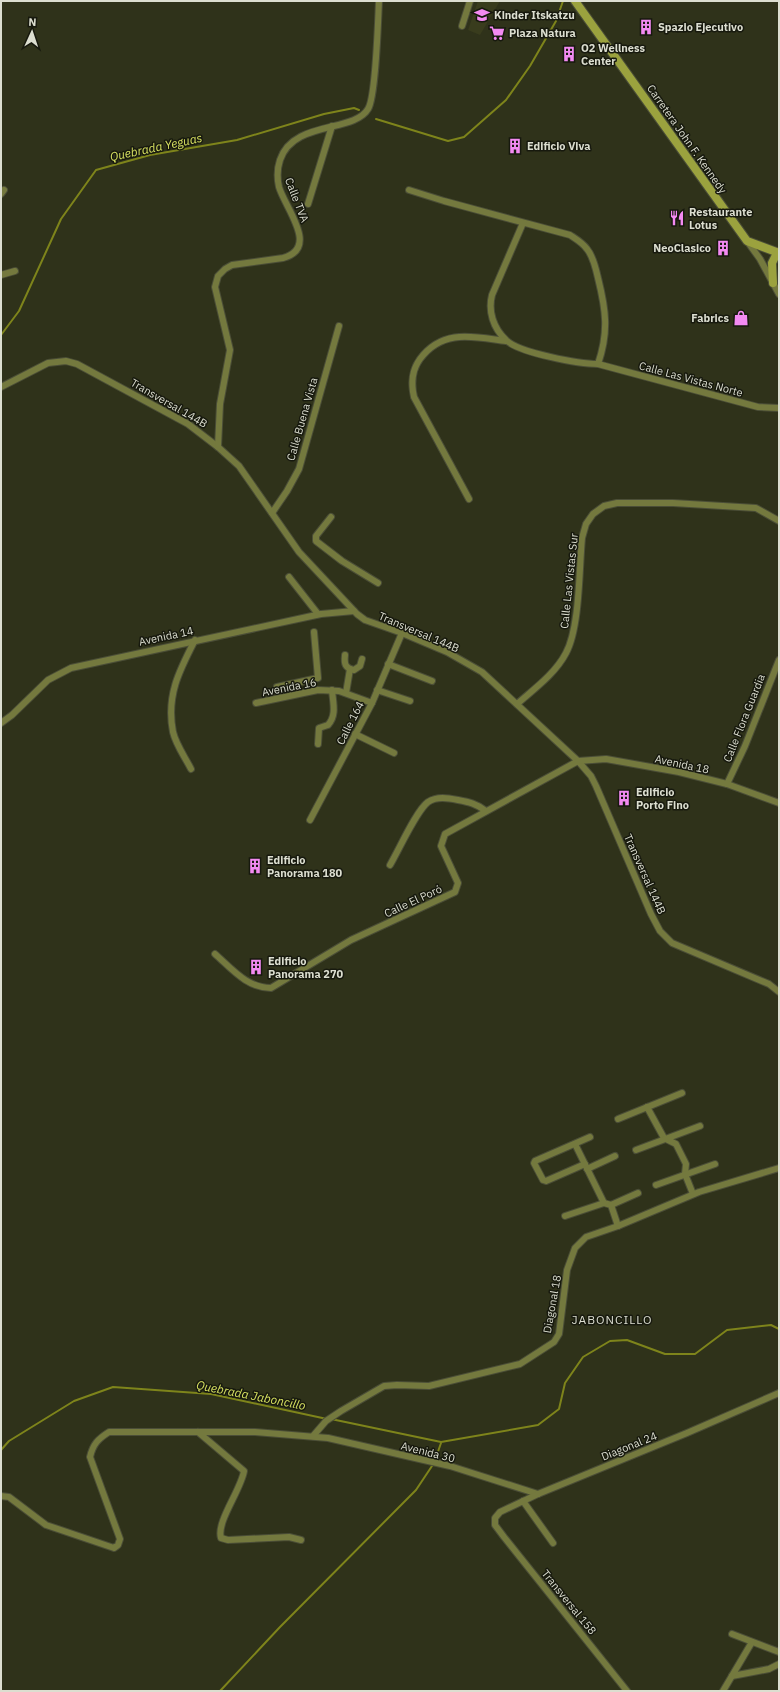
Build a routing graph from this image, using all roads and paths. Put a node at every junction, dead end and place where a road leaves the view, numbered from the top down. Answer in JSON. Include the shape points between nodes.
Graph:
{"nodes":[{"id":1,"x":380,"y":1,"type":"edge"},
{"id":2,"x":470,"y":1,"type":"edge"},
{"id":3,"x":575,"y":1,"type":"edge"},
{"id":4,"x":462,"y":26,"type":"dead end"},
{"id":5,"x":332,"y":126,"type":"junction"},
{"id":6,"x":409,"y":190,"type":"dead end"},
{"id":7,"x":308,"y":204,"type":"dead end"},
{"id":8,"x":523,"y":223,"type":"junction"},
{"id":9,"x":748,"y":242,"type":"junction"},
{"id":10,"x":779,"y":254,"type":"edge"},
{"id":11,"x":15,"y":271,"type":"dead end"},
{"id":12,"x":1,"y":275,"type":"edge"},
{"id":13,"x":773,"y":283,"type":"junction"},
{"id":14,"x":779,"y":294,"type":"edge"},
{"id":15,"x":340,"y":326,"type":"dead end"},
{"id":16,"x":506,"y":341,"type":"junction"},
{"id":17,"x":598,"y":364,"type":"junction"},
{"id":18,"x":1,"y":387,"type":"edge"},
{"id":19,"x":779,"y":408,"type":"edge"},
{"id":20,"x":218,"y":447,"type":"junction"},
{"id":21,"x":469,"y":499,"type":"dead end"},
{"id":22,"x":272,"y":513,"type":"junction"},
{"id":23,"x":331,"y":517,"type":"dead end"},
{"id":24,"x":779,"y":521,"type":"edge"},
{"id":25,"x":290,"y":577,"type":"dead end"},
{"id":26,"x":378,"y":583,"type":"dead end"},
{"id":27,"x":354,"y":611,"type":"junction"},
{"id":28,"x":318,"y":614,"type":"junction"},
{"id":29,"x":314,"y":632,"type":"dead end"},
{"id":30,"x":402,"y":633,"type":"junction"},
{"id":31,"x":195,"y":640,"type":"junction"},
{"id":32,"x":345,"y":656,"type":"dead end"},
{"id":33,"x":362,"y":659,"type":"dead end"},
{"id":34,"x":779,"y":660,"type":"edge"},
{"id":35,"x":388,"y":664,"type":"junction"},
{"id":36,"x":350,"y":669,"type":"junction"},
{"id":37,"x":432,"y":681,"type":"dead end"},
{"id":38,"x":332,"y":690,"type":"junction"},
{"id":39,"x":378,"y":690,"type":"junction"},
{"id":40,"x":346,"y":693,"type":"junction"},
{"id":41,"x":285,"y":696,"type":"junction"},
{"id":42,"x":410,"y":701,"type":"dead end"},
{"id":43,"x":256,"y":703,"type":"dead end"},
{"id":44,"x":372,"y":703,"type":"junction"},
{"id":45,"x":517,"y":704,"type":"junction"},
{"id":46,"x":1,"y":723,"type":"edge"},
{"id":47,"x":356,"y":734,"type":"junction"},
{"id":48,"x":318,"y":744,"type":"dead end"},
{"id":49,"x":394,"y":753,"type":"dead end"},
{"id":50,"x":578,"y":761,"type":"junction"},
{"id":51,"x":191,"y":769,"type":"dead end"},
{"id":52,"x":727,"y":784,"type":"junction"},
{"id":53,"x":779,"y":803,"type":"edge"},
{"id":54,"x":486,"y":811,"type":"junction"},
{"id":55,"x":310,"y":820,"type":"dead end"},
{"id":56,"x":622,"y":847,"type":"junction"},
{"id":57,"x":617,"y":852,"type":"dead end"},
{"id":58,"x":390,"y":865,"type":"dead end"},
{"id":59,"x":215,"y":954,"type":"dead end"},
{"id":60,"x":779,"y":992,"type":"edge"},
{"id":61,"x":682,"y":1093,"type":"dead end"},
{"id":62,"x":647,"y":1107,"type":"junction"},
{"id":63,"x":618,"y":1119,"type":"dead end"},
{"id":64,"x":700,"y":1126,"type":"dead end"},
{"id":65,"x":590,"y":1137,"type":"dead end"},
{"id":66,"x":664,"y":1138,"type":"junction"},
{"id":67,"x":575,"y":1144,"type":"junction"},
{"id":68,"x":636,"y":1150,"type":"dead end"},
{"id":69,"x":616,"y":1156,"type":"dead end"},
{"id":70,"x":715,"y":1164,"type":"dead end"},
{"id":71,"x":586,"y":1167,"type":"junction"},
{"id":72,"x":779,"y":1168,"type":"edge"},
{"id":73,"x":685,"y":1174,"type":"junction"},
{"id":74,"x":656,"y":1185,"type":"dead end"},
{"id":75,"x":638,"y":1193,"type":"dead end"},
{"id":76,"x":693,"y":1194,"type":"junction"},
{"id":77,"x":604,"y":1203,"type":"junction"},
{"id":78,"x":611,"y":1205,"type":"junction"},
{"id":79,"x":565,"y":1216,"type":"dead end"},
{"id":80,"x":618,"y":1226,"type":"junction"},
{"id":81,"x":779,"y":1393,"type":"edge"},
{"id":82,"x":198,"y":1432,"type":"junction"},
{"id":83,"x":313,"y":1436,"type":"junction"},
{"id":84,"x":538,"y":1494,"type":"junction"},
{"id":85,"x":1,"y":1496,"type":"edge"},
{"id":86,"x":523,"y":1501,"type":"junction"},
{"id":87,"x":495,"y":1525,"type":"joint"},
{"id":88,"x":301,"y":1540,"type":"dead end"},
{"id":89,"x":553,"y":1543,"type":"dead end"},
{"id":90,"x":732,"y":1634,"type":"dead end"},
{"id":91,"x":752,"y":1642,"type":"junction"},
{"id":92,"x":779,"y":1652,"type":"edge"},
{"id":93,"x":779,"y":1664,"type":"edge"},
{"id":94,"x":732,"y":1676,"type":"junction"},
{"id":95,"x":627,"y":1691,"type":"edge"},
{"id":96,"x":723,"y":1691,"type":"edge"}],
"edges":[{"from":1,"to":5,"type":"street","name":"Calle TVA","via":[[370,106],[359,118]]},
{"from":2,"to":4,"type":"street"},
{"from":3,"to":9,"type":"main road","name":"Carretera John F. Kennedy"},
{"from":5,"to":7,"type":"street"},
{"from":5,"to":20,"type":"street","name":"Calle TVA","via":[[299,138],[286,149],[280,160],[277,176],[297,225],[300,240],[298,251],[283,258],[232,265],[218,276],[215,287],[230,350],[220,404]]},
{"from":6,"to":8,"type":"street"},
{"from":8,"to":16,"type":"street","via":[[489,304],[492,320]]},
{"from":8,"to":17,"type":"street","via":[[570,235],[588,250],[596,270],[606,315],[606,328]]},
{"from":9,"to":10,"type":"main road"},
{"from":9,"to":13,"type":"street"},
{"from":10,"to":13,"type":"main road","via":[[772,263]]},
{"from":11,"to":12,"type":"street"},
{"from":13,"to":14,"type":"street"},
{"from":15,"to":22,"type":"street","name":"Calle Buena Vista","via":[[298,469]]},
{"from":16,"to":17,"type":"street","name":"Calle Las Vistas Norte","via":[[540,354]]},
{"from":16,"to":21,"type":"street","name":"Calle Las Vistas Norte","via":[[469,336],[446,338],[426,351],[415,369],[412,390],[414,397]]},
{"from":17,"to":19,"type":"street","name":"Calle Las Vistas Norte","via":[[758,407]]},
{"from":18,"to":20,"type":"street","name":"Transversal 144B","via":[[48,363],[66,361],[77,364],[188,424]]},
{"from":20,"to":22,"type":"street","name":"Transversal 144B","via":[[239,466]]},
{"from":22,"to":27,"type":"street","name":"Transversal 144B","via":[[299,552]]},
{"from":23,"to":26,"type":"street","via":[[316,536],[316,541]]},
{"from":24,"to":45,"type":"street","name":"Calle Las Vistas Sur","via":[[756,508],[673,503],[617,503],[604,506],[593,514],[586,524],[582,538],[573,636],[566,654],[553,672]]},
{"from":25,"to":28,"type":"street"},
{"from":27,"to":28,"type":"street","name":"Avenida 14"},
{"from":27,"to":30,"type":"street","name":"Transversal 144B","via":[[365,620]]},
{"from":28,"to":31,"type":"street","name":"Avenida 14"},
{"from":29,"to":41,"type":"street","via":[[318,678],[280,686]]},
{"from":30,"to":35,"type":"street","name":"Calle 164"},
{"from":30,"to":45,"type":"street","name":"Transversal 144B","via":[[447,652],[482,672]]},
{"from":31,"to":46,"type":"street","name":"Avenida 14","via":[[71,668],[48,680]]},
{"from":31,"to":51,"type":"street","via":[[174,683],[172,707],[173,733]]},
{"from":32,"to":36,"type":"street","via":[[345,665]]},
{"from":33,"to":36,"type":"street","via":[[358,669]]},
{"from":34,"to":52,"type":"street","name":"Calle Flora Guardia"},
{"from":35,"to":37,"type":"street"},
{"from":35,"to":39,"type":"street","name":"Calle 164"},
{"from":36,"to":40,"type":"street"},
{"from":38,"to":40,"type":"street","name":"Avenida 16"},
{"from":38,"to":41,"type":"street","name":"Avenida 16"},
{"from":38,"to":48,"type":"street","via":[[333,715],[328,725],[319,728]]},
{"from":39,"to":42,"type":"street"},
{"from":39,"to":44,"type":"street","name":"Calle 164"},
{"from":40,"to":44,"type":"street","name":"Avenida 16"},
{"from":41,"to":43,"type":"street","name":"Avenida 16"},
{"from":44,"to":47,"type":"street","name":"Calle 164"},
{"from":45,"to":50,"type":"street","name":"Transversal 144B"},
{"from":47,"to":49,"type":"street"},
{"from":47,"to":55,"type":"street","name":"Calle 164"},
{"from":50,"to":52,"type":"street","name":"Avenida 18","via":[[606,760],[679,772]]},
{"from":50,"to":54,"type":"street","name":"Calle El Poró"},
{"from":50,"to":56,"type":"street","name":"Transversal 144B","via":[[591,776]]},
{"from":52,"to":53,"type":"street","name":"Avenida 18"},
{"from":54,"to":58,"type":"street","via":[[477,804],[453,799],[438,797],[428,802],[420,810]]},
{"from":54,"to":59,"type":"street","name":"Calle El Poró","via":[[445,834],[443,838],[441,846],[458,883],[455,892],[350,940],[272,988],[250,984]]},
{"from":56,"to":57,"type":"street"},
{"from":56,"to":60,"type":"street","name":"Transversal 144B","via":[[651,914],[660,931],[672,943],[769,984]]},
{"from":61,"to":62,"type":"street"},
{"from":62,"to":63,"type":"street"},
{"from":62,"to":66,"type":"street"},
{"from":64,"to":66,"type":"street"},
{"from":65,"to":67,"type":"street"},
{"from":66,"to":68,"type":"street"},
{"from":66,"to":73,"type":"street","via":[[676,1144],[686,1164]]},
{"from":67,"to":71,"type":"street"},
{"from":67,"to":71,"type":"street","via":[[534,1163],[546,1181]]},
{"from":69,"to":71,"type":"street"},
{"from":70,"to":73,"type":"street"},
{"from":71,"to":77,"type":"street"},
{"from":72,"to":76,"type":"street","name":"Diagonal 18"},
{"from":73,"to":74,"type":"street"},
{"from":73,"to":76,"type":"street"},
{"from":75,"to":78,"type":"street"},
{"from":76,"to":80,"type":"street","name":"Diagonal 18"},
{"from":77,"to":78,"type":"street"},
{"from":77,"to":79,"type":"street"},
{"from":78,"to":80,"type":"street"},
{"from":80,"to":83,"type":"street","name":"Diagonal 18","via":[[586,1237],[575,1248],[567,1270],[559,1334],[554,1342],[540,1352],[520,1364],[451,1382],[429,1386],[384,1386],[329,1419]]},
{"from":81,"to":84,"type":"street","name":"Diagonal 24"},
{"from":82,"to":83,"type":"street","name":"Avenida 30"},
{"from":82,"to":85,"type":"street","name":"Avenida 30","via":[[109,1432],[98,1439],[92,1447],[90,1457],[120,1539],[114,1548],[46,1525],[9,1498]]},
{"from":82,"to":88,"type":"street","via":[[244,1471],[222,1524],[221,1538],[228,1540],[289,1537]]},
{"from":83,"to":84,"type":"street","name":"Avenida 30","via":[[450,1466]]},
{"from":84,"to":86,"type":"street","name":"Diagonal 24"},
{"from":86,"to":87,"type":"street","name":"Diagonal 24","via":[[500,1512],[495,1518]]},
{"from":86,"to":89,"type":"street"},
{"from":87,"to":95,"type":"street","name":"Transversal 158"},
{"from":90,"to":91,"type":"street"},
{"from":91,"to":92,"type":"street"},
{"from":91,"to":94,"type":"street"},
{"from":93,"to":94,"type":"street","via":[[769,1669]]},
{"from":94,"to":96,"type":"street"}]}
